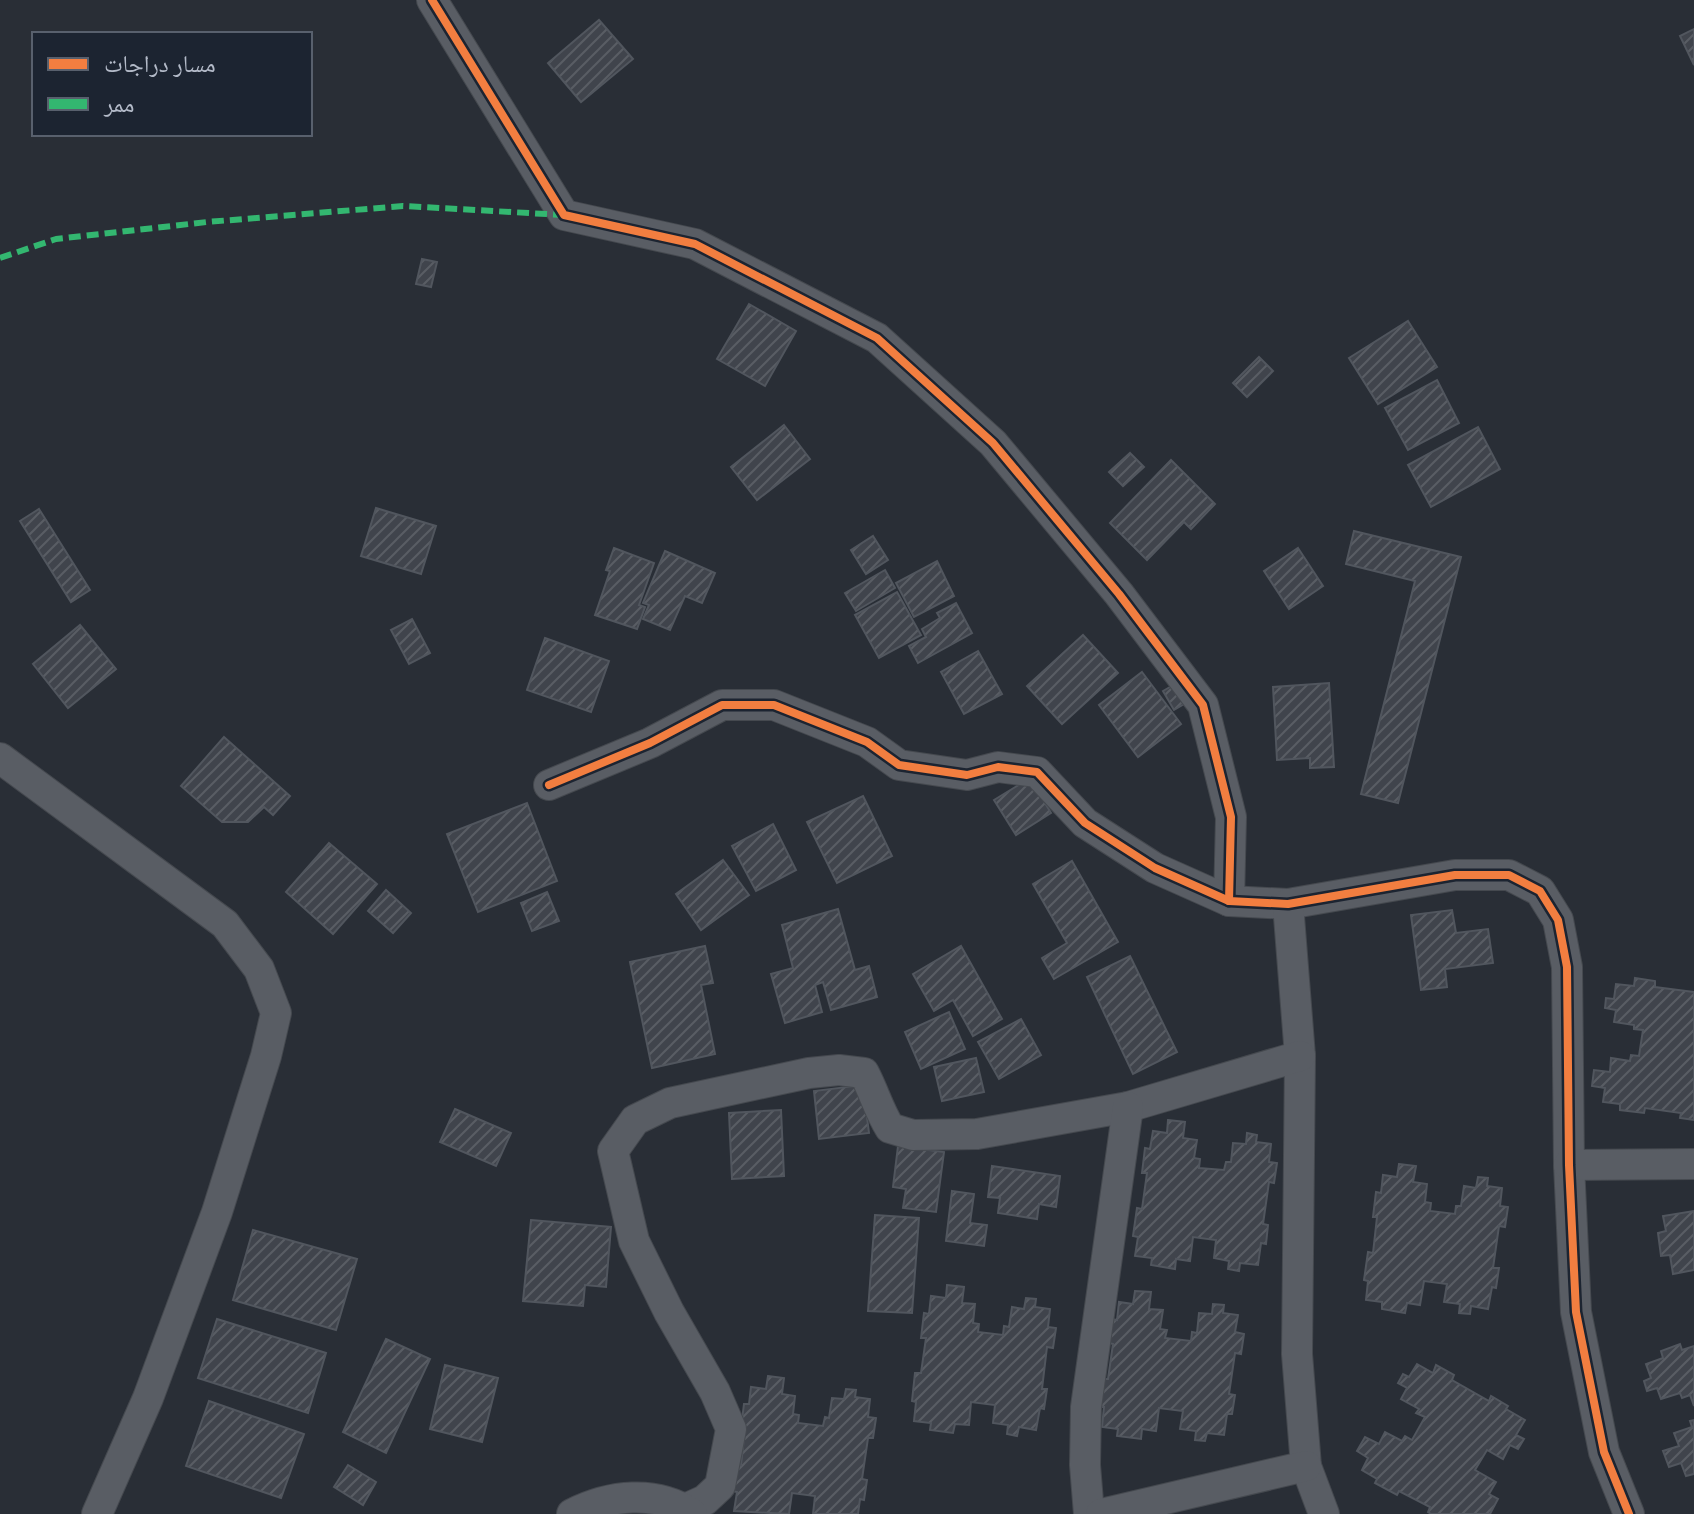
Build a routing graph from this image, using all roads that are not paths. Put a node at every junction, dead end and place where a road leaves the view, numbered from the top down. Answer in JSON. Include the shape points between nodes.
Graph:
{"nodes":[{"id":1,"x":432,"y":0,"type":"edge"},
{"id":2,"x":0,"y":758,"type":"edge"},
{"id":3,"x":549,"y":785,"type":"dead end"},
{"id":4,"x":1229,"y":901,"type":"junction"},
{"id":5,"x":1288,"y":904,"type":"junction"},
{"id":6,"x":1300,"y":1056,"type":"junction"},
{"id":7,"x":1128,"y":1107,"type":"junction"},
{"id":8,"x":1694,"y":1164,"type":"edge"},
{"id":9,"x":1569,"y":1165,"type":"junction"},
{"id":10,"x":1306,"y":1466,"type":"junction"},
{"id":11,"x":688,"y":1512,"type":"edge"},
{"id":12,"x":97,"y":1514,"type":"edge"},
{"id":13,"x":572,"y":1514,"type":"edge"},
{"id":14,"x":1089,"y":1514,"type":"edge"},
{"id":15,"x":1101,"y":1514,"type":"edge"},
{"id":16,"x":1324,"y":1514,"type":"edge"},
{"id":17,"x":1629,"y":1514,"type":"edge"}],
"edges":[{"from":1,"to":4,"type":"street","via":[[564,215],[695,244],[877,338],[993,443],[1203,705],[1231,817]]},
{"from":2,"to":12,"type":"street","via":[[225,924],[259,969],[276,1013],[217,1212],[148,1398]]},
{"from":3,"to":4,"type":"street","via":[[650,743],[722,705],[774,705],[867,742],[899,765],[967,775],[998,767],[1037,772],[1085,823],[1155,868]]},
{"from":4,"to":5,"type":"street"},
{"from":5,"to":6,"type":"street"},
{"from":5,"to":9,"type":"street","via":[[1455,875],[1509,875],[1540,891],[1558,920],[1567,967]]},
{"from":6,"to":7,"type":"street"},
{"from":6,"to":10,"type":"street","via":[[1297,1354]]},
{"from":7,"to":11,"type":"street","via":[[977,1134],[913,1135],[890,1128],[864,1073],[839,1070],[670,1103],[635,1120],[613,1151],[634,1241],[731,1429],[720,1486]]},
{"from":7,"to":14,"type":"street","via":[[1086,1407]]},
{"from":8,"to":9,"type":"street"},
{"from":9,"to":17,"type":"street","via":[[1576,1312],[1604,1452]]},
{"from":10,"to":15,"type":"street"},
{"from":10,"to":16,"type":"street"},
{"from":11,"to":13,"type":"street","via":[[660,1499],[622,1497]]}]}
